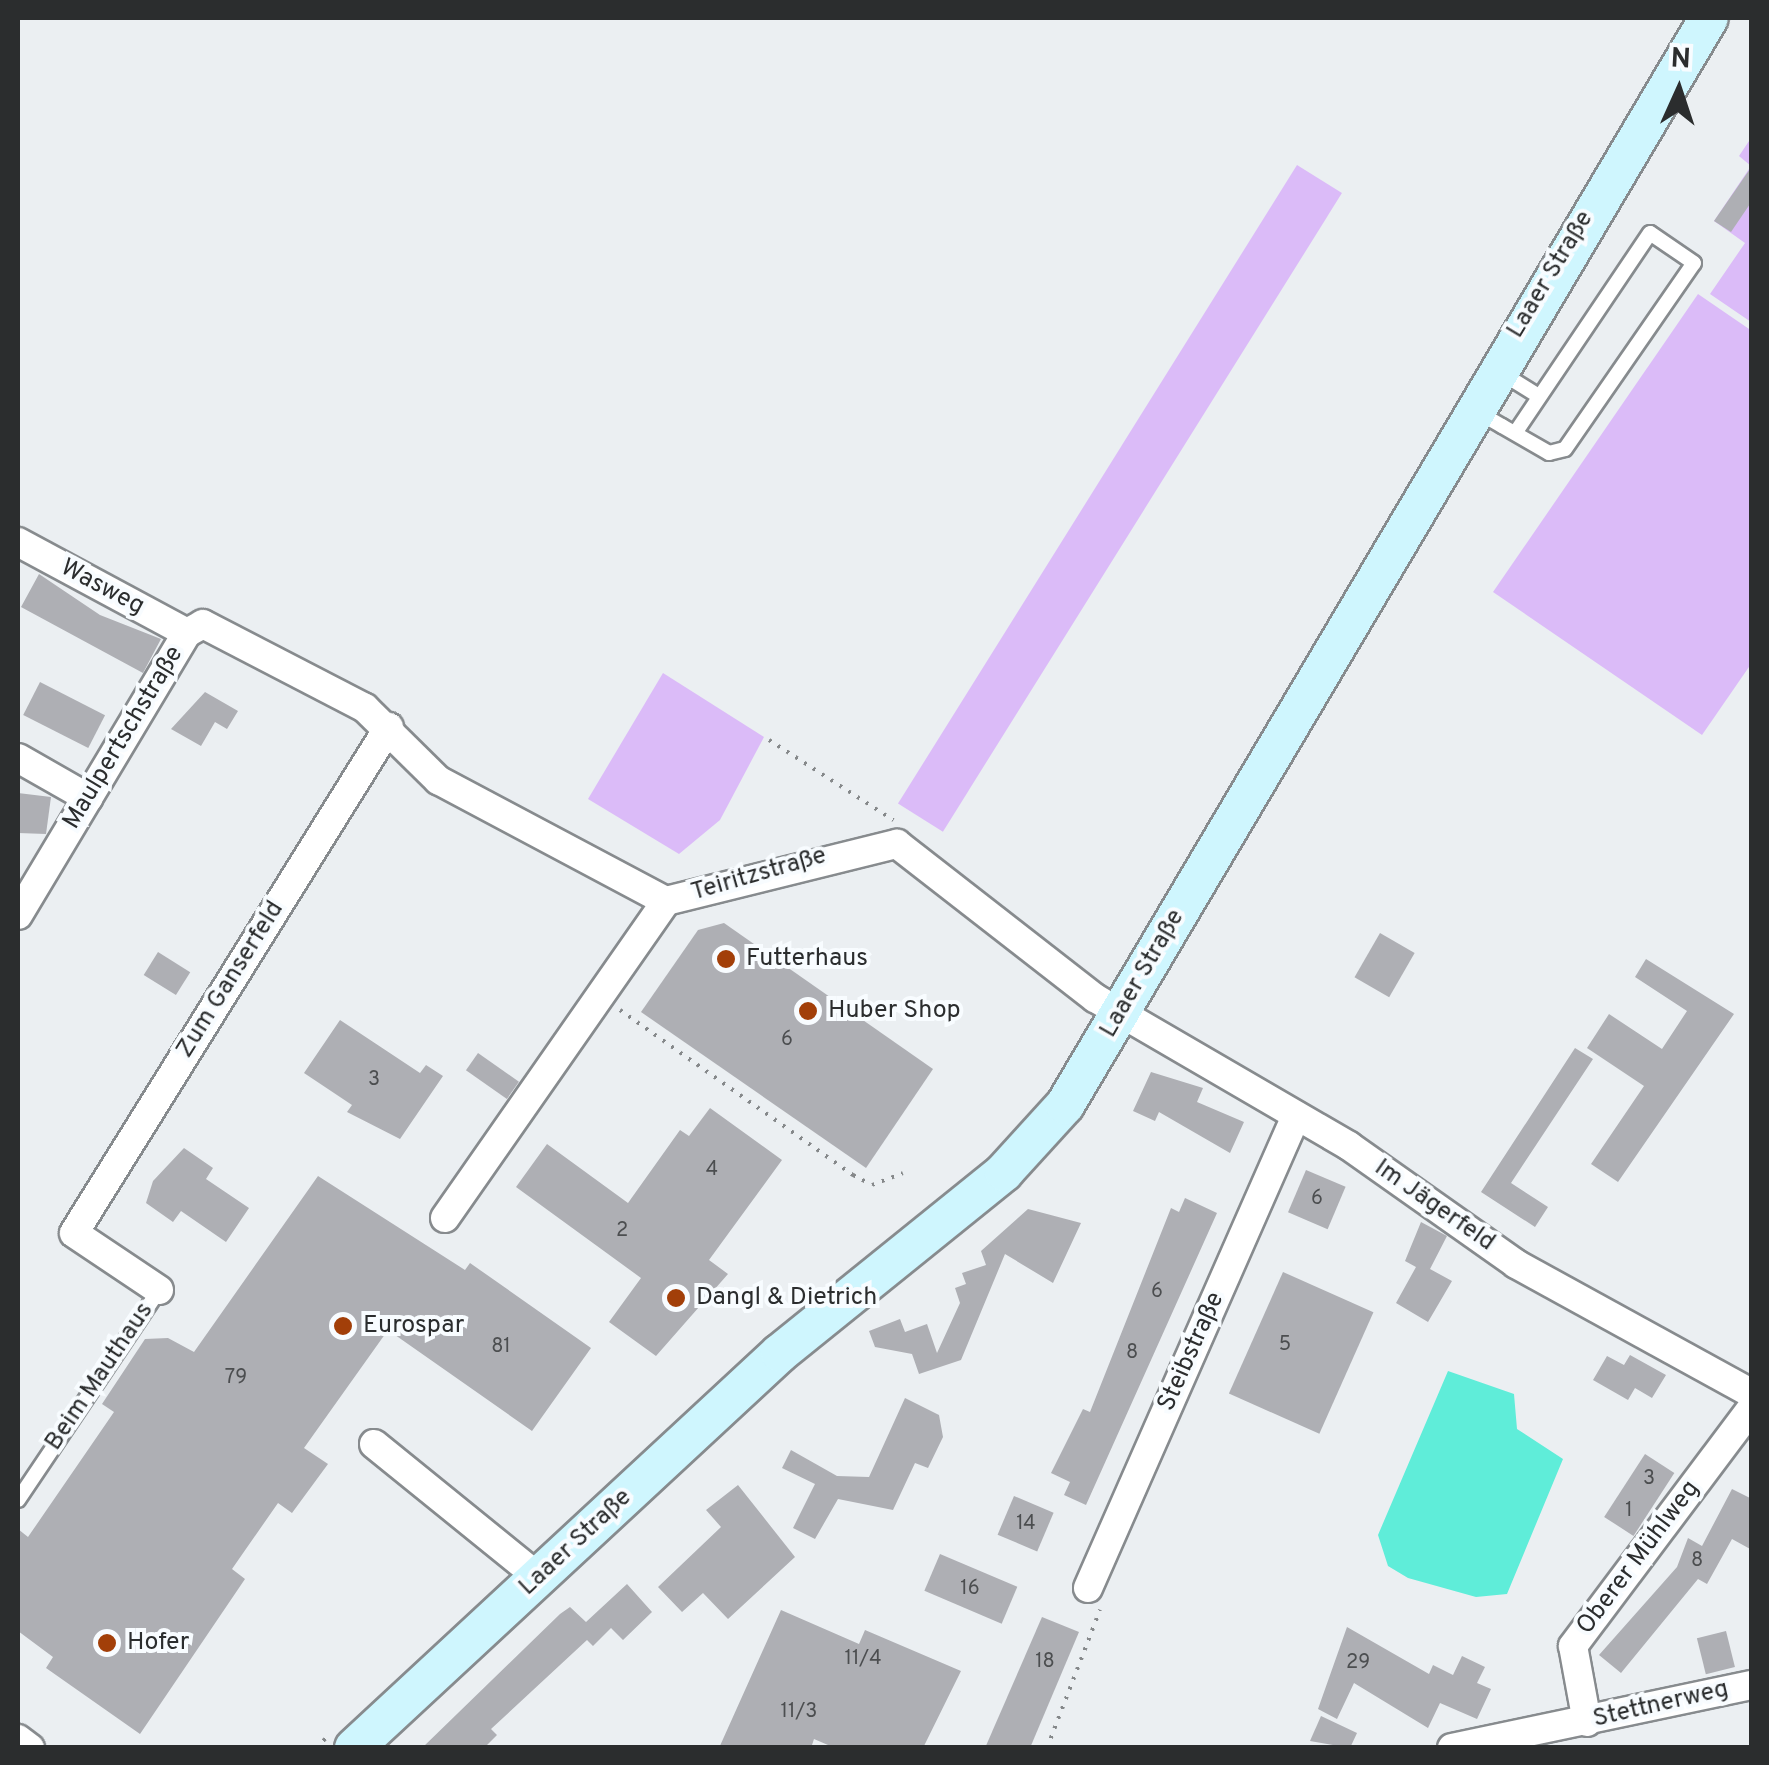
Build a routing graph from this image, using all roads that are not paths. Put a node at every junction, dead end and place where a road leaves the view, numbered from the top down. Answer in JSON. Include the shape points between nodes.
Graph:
{"nodes":[{"id":1,"x":1709,"y":18,"type":"edge"},
{"id":2,"x":1495,"y":368,"type":"junction"},
{"id":3,"x":1537,"y":396,"type":"junction"},
{"id":4,"x":1472,"y":408,"type":"junction"},
{"id":5,"x":1515,"y":433,"type":"junction"},
{"id":6,"x":18,"y":542,"type":"edge"},
{"id":7,"x":187,"y":633,"type":"junction"},
{"id":8,"x":388,"y":727,"type":"junction"},
{"id":9,"x":18,"y":758,"type":"edge"},
{"id":10,"x":88,"y":798,"type":"junction"},
{"id":11,"x":666,"y":901,"type":"junction"},
{"id":12,"x":18,"y":915,"type":"edge"},
{"id":13,"x":1122,"y":1011,"type":"junction"},
{"id":14,"x":1296,"y":1116,"type":"junction"},
{"id":15,"x":445,"y":1218,"type":"dead end"},
{"id":16,"x":74,"y":1232,"type":"joint"},
{"id":17,"x":159,"y":1290,"type":"joint"},
{"id":18,"x":1752,"y":1394,"type":"edge"},
{"id":19,"x":1752,"y":1408,"type":"edge"},
{"id":20,"x":374,"y":1444,"type":"dead end"},
{"id":21,"x":18,"y":1500,"type":"edge"},
{"id":22,"x":538,"y":1577,"type":"junction"},
{"id":23,"x":1088,"y":1588,"type":"road end"},
{"id":24,"x":1752,"y":1685,"type":"edge"},
{"id":25,"x":1587,"y":1722,"type":"junction"},
{"id":26,"x":18,"y":1739,"type":"edge"},
{"id":27,"x":342,"y":1741,"type":"edge"},
{"id":28,"x":1466,"y":1746,"type":"edge"},
{"id":29,"x":30,"y":1748,"type":"edge"}],
"edges":[{"from":1,"to":2,"type":"street","name":"Laaer Straße"},
{"from":2,"to":3,"type":"lane"},
{"from":2,"to":4,"type":"street","name":"Laaer Straße"},
{"from":3,"to":5,"type":"lane"},
{"from":3,"to":5,"type":"lane","via":[[1650,233],[1694,263],[1565,448],[1549,452]]},
{"from":4,"to":5,"type":"lane"},
{"from":4,"to":13,"type":"street","name":"Laaer Straße"},
{"from":6,"to":7,"type":"street","name":"Wasweg"},
{"from":7,"to":8,"type":"street","name":"Maulpertschstraße","via":[[219,628]]},
{"from":7,"to":10,"type":"street","name":"Maulpertschstraße"},
{"from":8,"to":11,"type":"street","name":"Maulpertschstraße","via":[[438,780]]},
{"from":8,"to":16,"type":"street","name":"Zum Ganserfeld"},
{"from":9,"to":10,"type":"street"},
{"from":10,"to":12,"type":"street","name":"Maulpertschstraße"},
{"from":11,"to":13,"type":"street","name":"Teiritzstraße","via":[[897,844],[1053,969]]},
{"from":11,"to":15,"type":"street","name":"Teiritzstraße"},
{"from":13,"to":14,"type":"street","name":"Im Jägerfeld"},
{"from":13,"to":22,"type":"street","name":"Laaer Straße","via":[[1019,1159],[780,1353]]},
{"from":14,"to":18,"type":"street","name":"Im Jägerfeld","via":[[1516,1264]]},
{"from":14,"to":23,"type":"street","name":"Steibstraße"},
{"from":16,"to":17,"type":"street","name":"Beim Mauthaus"},
{"from":17,"to":21,"type":"lane","name":"Beim Mauthaus"},
{"from":19,"to":25,"type":"street","name":"Oberer Mühlweg","via":[[1574,1646]]},
{"from":20,"to":22,"type":"street"},
{"from":22,"to":27,"type":"street","name":"Laaer Straße"},
{"from":24,"to":25,"type":"street","name":"Stettnerweg"},
{"from":25,"to":28,"type":"street","name":"Stettnerweg"},
{"from":26,"to":29,"type":"street"}]}
